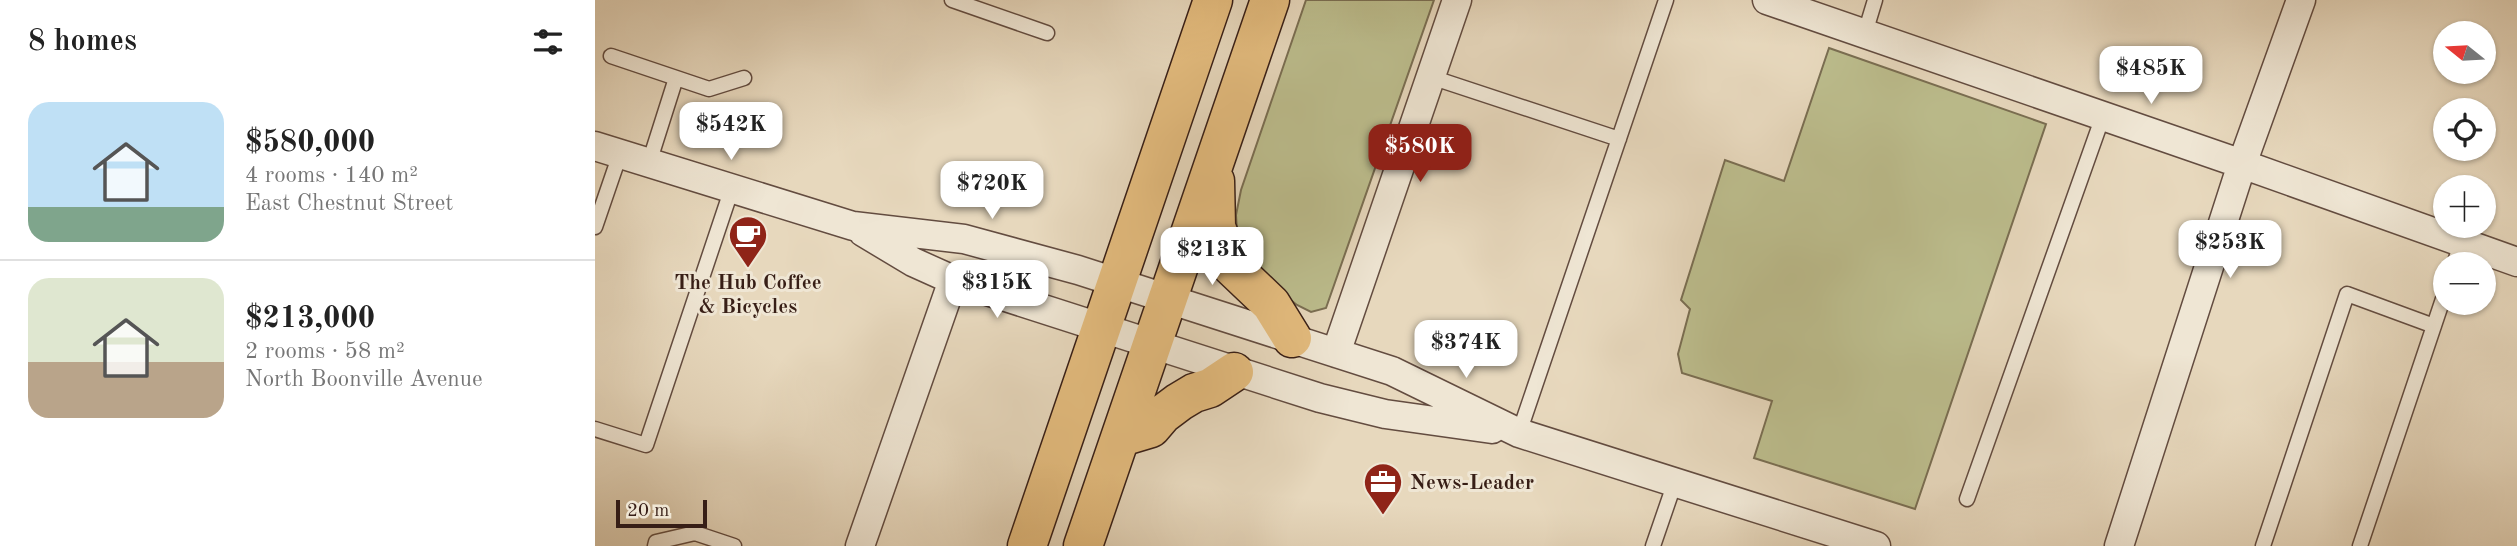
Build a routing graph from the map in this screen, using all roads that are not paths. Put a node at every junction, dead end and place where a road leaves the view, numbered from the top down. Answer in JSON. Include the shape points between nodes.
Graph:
{"nodes":[{"id":1,"x":952,"y":0,"type":"edge"},
{"id":2,"x":1213,"y":0,"type":"edge"},
{"id":3,"x":1270,"y":0,"type":"edge"},
{"id":4,"x":1457,"y":0,"type":"edge"},
{"id":5,"x":1666,"y":0,"type":"edge"},
{"id":6,"x":1767,"y":0,"type":"edge"},
{"id":7,"x":1875,"y":0,"type":"edge"},
{"id":8,"x":2301,"y":0,"type":"edge"},
{"id":9,"x":1047,"y":33,"type":"dead end"},
{"id":10,"x":1865,"y":33,"type":"junction"},
{"id":11,"x":611,"y":56,"type":"dead end"},
{"id":12,"x":1431,"y":77,"type":"junction"},
{"id":13,"x":676,"y":78,"type":"junction"},
{"id":14,"x":744,"y":78,"type":"dead end"},
{"id":15,"x":2103,"y":116,"type":"junction"},
{"id":16,"x":1619,"y":139,"type":"junction"},
{"id":17,"x":608,"y":150,"type":"edge"},
{"id":18,"x":1215,"y":160,"type":"junction"},
{"id":19,"x":649,"y":163,"type":"junction"},
{"id":20,"x":2242,"y":164,"type":"junction"},
{"id":21,"x":731,"y":188,"type":"junction"},
{"id":22,"x":853,"y":226,"type":"junction"},
{"id":23,"x":595,"y":227,"type":"edge"},
{"id":24,"x":2456,"y":252,"type":"edge"},
{"id":25,"x":2496,"y":259,"type":"edge"},
{"id":26,"x":2517,"y":262,"type":"edge"},
{"id":27,"x":953,"y":280,"type":"junction"},
{"id":28,"x":1117,"y":282,"type":"junction"},
{"id":29,"x":1168,"y":299,"type":"junction"},
{"id":30,"x":2438,"y":315,"type":"edge"},
{"id":31,"x":2434,"y":326,"type":"junction"},
{"id":32,"x":1101,"y":328,"type":"junction"},
{"id":33,"x":1292,"y":338,"type":"junction"},
{"id":34,"x":1152,"y":345,"type":"junction"},
{"id":35,"x":1336,"y":353,"type":"junction"},
{"id":36,"x":1234,"y":372,"type":"junction"},
{"id":37,"x":595,"y":429,"type":"edge"},
{"id":38,"x":1519,"y":433,"type":"junction"},
{"id":39,"x":1121,"y":437,"type":"junction"},
{"id":40,"x":1675,"y":482,"type":"junction"},
{"id":41,"x":1967,"y":499,"type":"dead end"},
{"id":42,"x":655,"y":546,"type":"edge"},
{"id":43,"x":734,"y":546,"type":"edge"},
{"id":44,"x":860,"y":546,"type":"edge"},
{"id":45,"x":1027,"y":546,"type":"edge"},
{"id":46,"x":1083,"y":546,"type":"edge"},
{"id":47,"x":1653,"y":546,"type":"edge"},
{"id":48,"x":1876,"y":546,"type":"edge"},
{"id":49,"x":2119,"y":546,"type":"edge"},
{"id":50,"x":2263,"y":546,"type":"edge"},
{"id":51,"x":2360,"y":546,"type":"edge"}],
"edges":[{"from":1,"to":9,"type":"lane"},
{"from":2,"to":28,"type":"main road"},
{"from":3,"to":18,"type":"main road"},
{"from":4,"to":12,"type":"street"},
{"from":5,"to":16,"type":"lane"},
{"from":6,"to":10,"type":"street"},
{"from":7,"to":10,"type":"lane"},
{"from":8,"to":20,"type":"street"},
{"from":10,"to":15,"type":"street"},
{"from":11,"to":13,"type":"lane"},
{"from":12,"to":16,"type":"lane"},
{"from":12,"to":35,"type":"street"},
{"from":13,"to":14,"type":"lane","via":[[709,89]]},
{"from":13,"to":19,"type":"lane"},
{"from":15,"to":20,"type":"street"},
{"from":15,"to":41,"type":"lane"},
{"from":16,"to":38,"type":"lane"},
{"from":17,"to":19,"type":"street"},
{"from":17,"to":23,"type":"lane"},
{"from":18,"to":29,"type":"main road"},
{"from":18,"to":33,"type":"main road","via":[[1216,227],[1231,266],[1271,304]]},
{"from":19,"to":21,"type":"street"},
{"from":20,"to":24,"type":"street"},
{"from":20,"to":49,"type":"street"},
{"from":21,"to":22,"type":"street"},
{"from":21,"to":37,"type":"lane","via":[[646,445]]},
{"from":22,"to":27,"type":"street"},
{"from":22,"to":28,"type":"street","via":[[964,239]]},
{"from":25,"to":26,"type":"street"},
{"from":27,"to":32,"type":"street"},
{"from":27,"to":44,"type":"street"},
{"from":28,"to":29,"type":"street"},
{"from":28,"to":32,"type":"main road"},
{"from":29,"to":33,"type":"street"},
{"from":29,"to":34,"type":"main road"},
{"from":30,"to":31,"type":"lane"},
{"from":31,"to":50,"type":"lane","via":[[2347,294]]},
{"from":31,"to":51,"type":"lane"},
{"from":32,"to":34,"type":"street"},
{"from":32,"to":45,"type":"main road"},
{"from":33,"to":35,"type":"street"},
{"from":34,"to":36,"type":"street"},
{"from":34,"to":39,"type":"main road"},
{"from":35,"to":38,"type":"street","via":[[1392,371]]},
{"from":36,"to":38,"type":"street","via":[[1385,414]]},
{"from":36,"to":39,"type":"main road","via":[[1179,402],[1151,428]]},
{"from":38,"to":40,"type":"street"},
{"from":39,"to":46,"type":"main road"},
{"from":40,"to":47,"type":"lane"},
{"from":40,"to":48,"type":"street"},
{"from":42,"to":43,"type":"lane","via":[[695,533]]}]}
